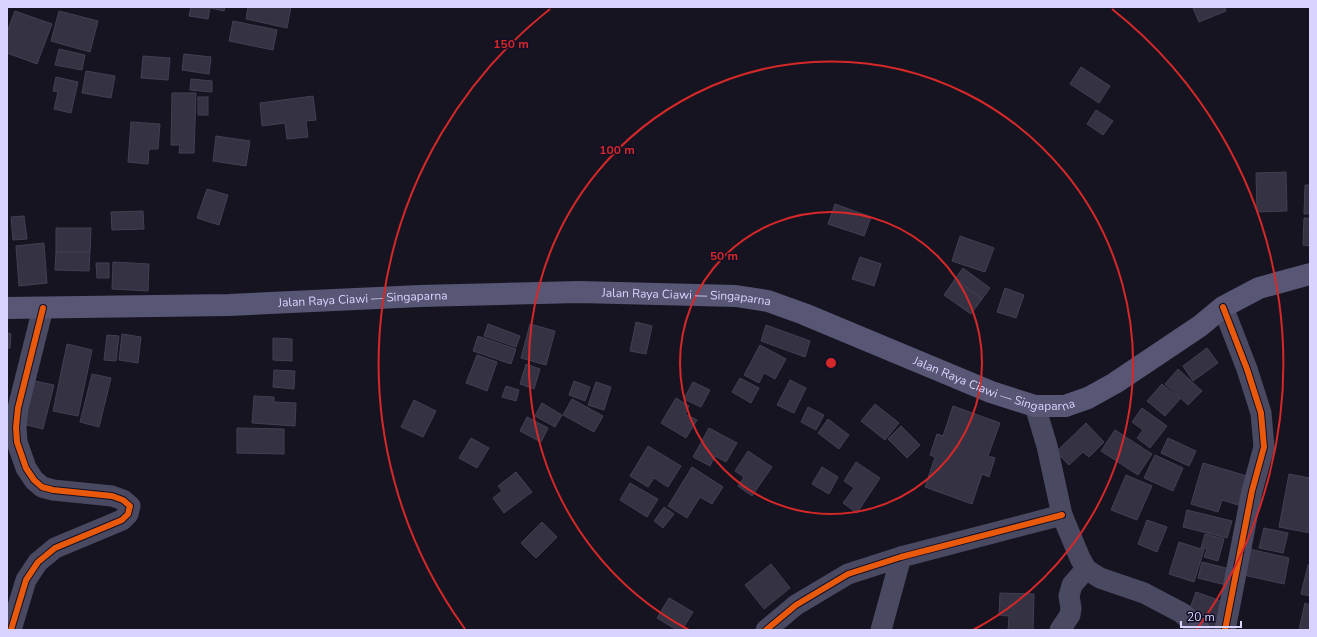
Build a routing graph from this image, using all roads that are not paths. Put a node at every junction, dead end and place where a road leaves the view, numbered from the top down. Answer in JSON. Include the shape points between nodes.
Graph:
{"nodes":[{"id":1,"x":1310,"y":274,"type":"edge"},
{"id":2,"x":1224,"y":307,"type":"junction"},
{"id":3,"x":7,"y":308,"type":"edge"},
{"id":4,"x":43,"y":308,"type":"junction"},
{"id":5,"x":1035,"y":406,"type":"junction"},
{"id":6,"x":1062,"y":515,"type":"junction"},
{"id":7,"x":901,"y":557,"type":"junction"},
{"id":8,"x":1086,"y":569,"type":"junction"},
{"id":9,"x":11,"y":630,"type":"edge"},
{"id":10,"x":766,"y":630,"type":"edge"},
{"id":11,"x":881,"y":630,"type":"edge"},
{"id":12,"x":1060,"y":630,"type":"edge"},
{"id":13,"x":1200,"y":630,"type":"edge"},
{"id":14,"x":1225,"y":630,"type":"edge"}],
"edges":[{"from":1,"to":2,"type":"main road","name":"Jalan Raya Ciawi — Singaparna","via":[[1259,288]]},
{"from":2,"to":5,"type":"main road","name":"Jalan Raya Ciawi — Singaparna","via":[[1115,383],[1088,398],[1065,406]]},
{"from":2,"to":14,"type":"street","via":[[1261,413],[1264,447],[1252,491]]},
{"from":3,"to":4,"type":"main road","name":"Jalan Raya Ciawi — Singaparna"},
{"from":4,"to":5,"type":"main road","name":"Jalan Raya Ciawi — Singaparna","via":[[229,305],[579,292],[736,296],[768,301],[804,314],[991,392]]},
{"from":4,"to":9,"type":"street","via":[[18,408],[17,442],[26,468],[42,487],[112,496],[130,506],[128,514],[122,520],[55,548],[38,562],[26,580]]},
{"from":5,"to":6,"type":"street","via":[[1047,446]]},
{"from":6,"to":7,"type":"street"},
{"from":6,"to":8,"type":"street"},
{"from":7,"to":10,"type":"street","via":[[848,574],[796,605]]},
{"from":7,"to":11,"type":"street"},
{"from":8,"to":12,"type":"street","via":[[1072,585],[1070,615]]},
{"from":8,"to":13,"type":"street","via":[[1100,578],[1144,593],[1182,613]]}]}
